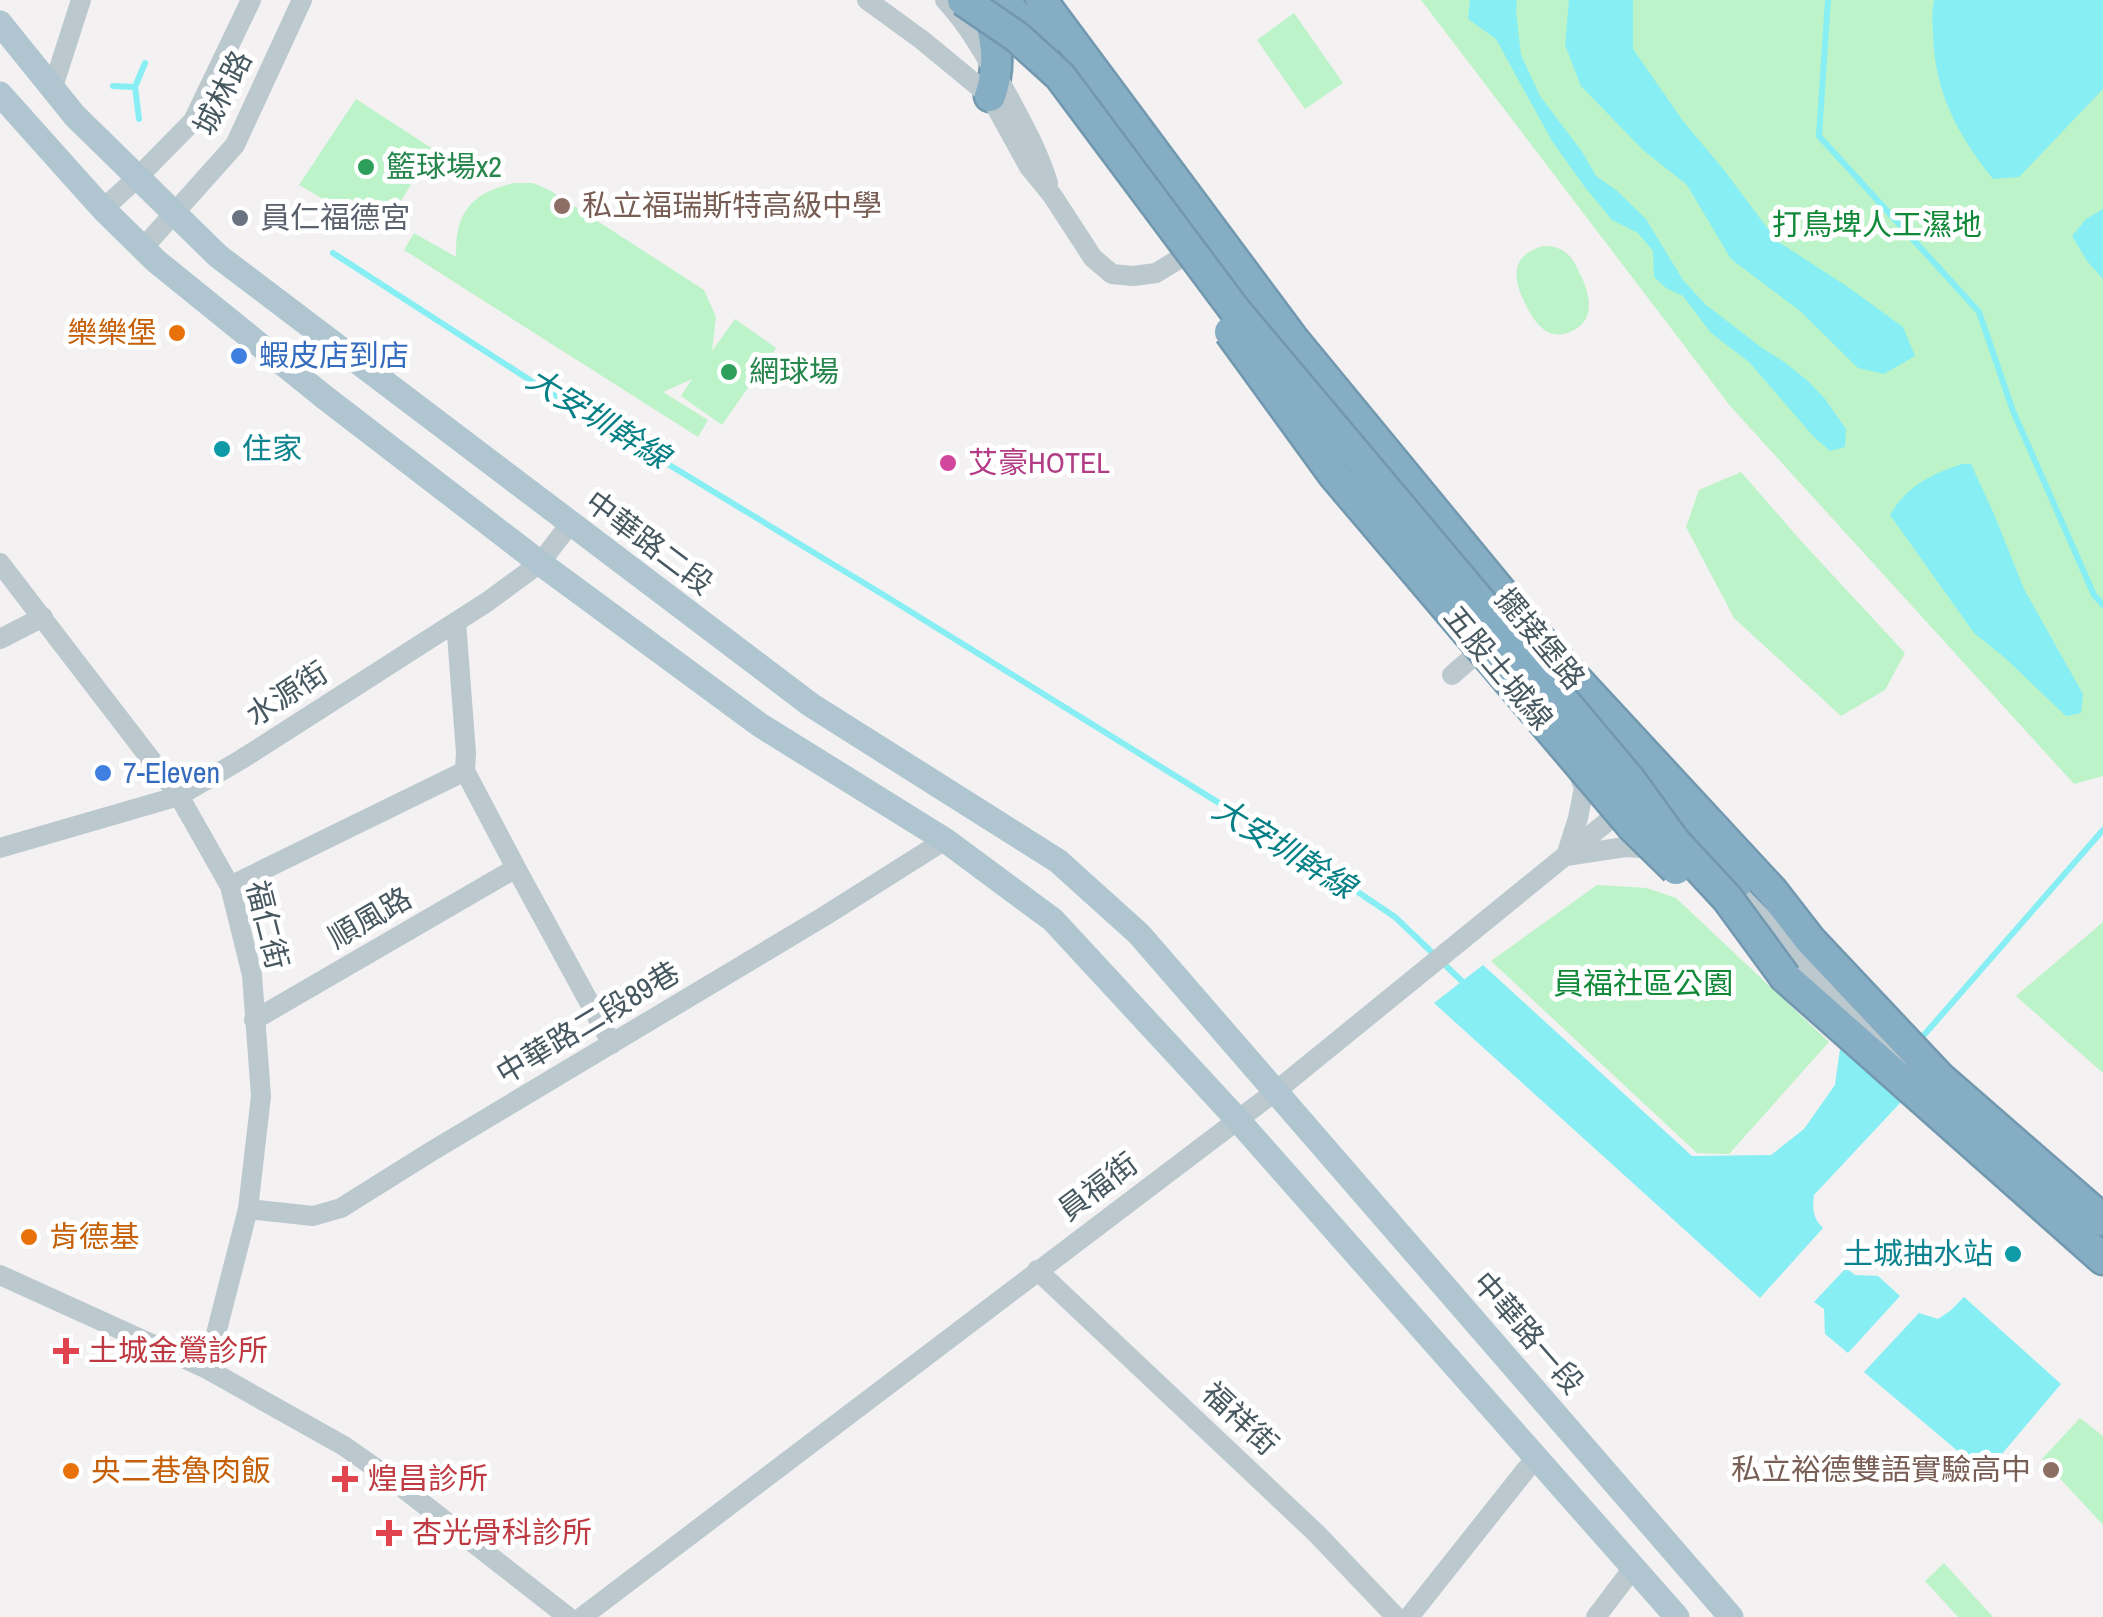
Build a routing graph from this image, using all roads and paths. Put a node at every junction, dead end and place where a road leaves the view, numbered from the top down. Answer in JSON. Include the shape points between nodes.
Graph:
{"nodes":[{"id":1,"x":81,"y":0,"type":"edge"},
{"id":2,"x":251,"y":0,"type":"edge"},
{"id":3,"x":302,"y":0,"type":"edge"},
{"id":4,"x":867,"y":0,"type":"edge"},
{"id":5,"x":946,"y":0,"type":"edge"},
{"id":6,"x":963,"y":0,"type":"edge"},
{"id":7,"x":978,"y":0,"type":"edge"},
{"id":8,"x":1004,"y":0,"type":"edge"},
{"id":9,"x":1016,"y":0,"type":"edge"},
{"id":10,"x":1042,"y":0,"type":"edge"},
{"id":11,"x":0,"y":23,"type":"edge"},
{"id":12,"x":1060,"y":76,"type":"junction"},
{"id":13,"x":994,"y":86,"type":"junction"},
{"id":14,"x":53,"y":87,"type":"junction"},
{"id":15,"x":0,"y":94,"type":"edge"},
{"id":16,"x":138,"y":178,"type":"junction"},
{"id":17,"x":103,"y":209,"type":"junction"},
{"id":18,"x":175,"y":214,"type":"junction"},
{"id":19,"x":1162,"y":240,"type":"junction"},
{"id":20,"x":143,"y":248,"type":"junction"},
{"id":21,"x":1192,"y":251,"type":"junction"},
{"id":22,"x":570,"y":524,"type":"junction"},
{"id":23,"x":0,"y":562,"type":"edge"},
{"id":24,"x":540,"y":562,"type":"junction"},
{"id":25,"x":42,"y":616,"type":"junction"},
{"id":26,"x":456,"y":622,"type":"junction"},
{"id":27,"x":1498,"y":635,"type":"junction"},
{"id":28,"x":0,"y":640,"type":"edge"},
{"id":29,"x":1452,"y":675,"type":"dead end"},
{"id":30,"x":1562,"y":712,"type":"junction"},
{"id":31,"x":465,"y":771,"type":"junction"},
{"id":32,"x":1636,"y":787,"type":"junction"},
{"id":33,"x":179,"y":796,"type":"junction"},
{"id":34,"x":945,"y":840,"type":"junction"},
{"id":35,"x":0,"y":848,"type":"edge"},
{"id":36,"x":1566,"y":856,"type":"junction"},
{"id":37,"x":1701,"y":857,"type":"junction"},
{"id":38,"x":516,"y":868,"type":"junction"},
{"id":39,"x":230,"y":886,"type":"junction"},
{"id":40,"x":1810,"y":940,"type":"junction"},
{"id":41,"x":1785,"y":976,"type":"junction"},
{"id":42,"x":254,"y":1020,"type":"junction"},
{"id":43,"x":612,"y":1044,"type":"junction"},
{"id":44,"x":1276,"y":1091,"type":"junction"},
{"id":45,"x":1238,"y":1119,"type":"junction"},
{"id":46,"x":248,"y":1210,"type":"junction"},
{"id":47,"x":2103,"y":1220,"type":"edge"},
{"id":48,"x":2103,"y":1242,"type":"edge"},
{"id":49,"x":2103,"y":1259,"type":"edge"},
{"id":50,"x":1037,"y":1270,"type":"junction"},
{"id":51,"x":0,"y":1275,"type":"edge"},
{"id":52,"x":207,"y":1369,"type":"junction"},
{"id":53,"x":1536,"y":1456,"type":"junction"},
{"id":54,"x":1634,"y":1568,"type":"junction"},
{"id":55,"x":568,"y":1617,"type":"edge"},
{"id":56,"x":582,"y":1617,"type":"edge"},
{"id":57,"x":1396,"y":1617,"type":"edge"},
{"id":58,"x":1409,"y":1617,"type":"edge"},
{"id":59,"x":1596,"y":1617,"type":"edge"},
{"id":60,"x":1676,"y":1617,"type":"edge"},
{"id":61,"x":1731,"y":1617,"type":"edge"}],
"edges":[{"from":1,"to":14,"type":"street"},
{"from":2,"to":16,"type":"street","name":"城林路","via":[[193,121]]},
{"from":3,"to":18,"type":"street","name":"城林路","via":[[235,145]]},
{"from":4,"to":13,"type":"street"},
{"from":5,"to":13,"type":"street","via":[[964,20]]},
{"from":6,"to":12,"type":"highway","bridge":true},
{"from":7,"to":13,"type":"highway","via":[[997,51]]},
{"from":7,"to":19,"type":"highway","name":"五股土城線","bridge":true},
{"from":8,"to":12,"type":"highway","bridge":true},
{"from":8,"to":19,"type":"highway","bridge":true},
{"from":9,"to":21,"type":"street","name":"擺接堡路"},
{"from":10,"to":40,"type":"highway","name":"五股土城線","via":[[1292,338],[1546,648]]},
{"from":11,"to":14,"type":"main road","name":"中華路二段"},
{"from":12,"to":32,"type":"highway","bridge":true,"via":[[1234,309]]},
{"from":13,"to":21,"type":"street","via":[[1040,158],[1052,195],[1093,258],[1112,274],[1156,273]]},
{"from":14,"to":16,"type":"main road","name":"中華路二段"},
{"from":15,"to":17,"type":"main road"},
{"from":16,"to":17,"type":"street","name":"城林路"},
{"from":16,"to":18,"type":"main road","name":"中華路二段"},
{"from":17,"to":20,"type":"main road"},
{"from":18,"to":20,"type":"street","name":"城林路"},
{"from":18,"to":22,"type":"main road","name":"中華路二段","via":[[218,256]]},
{"from":19,"to":41,"type":"highway","name":"五股土城線","bridge":true,"via":[[1334,475],[1634,827]]},
{"from":20,"to":24,"type":"main road"},
{"from":21,"to":27,"type":"street","name":"擺接堡路","via":[[1320,420]]},
{"from":22,"to":24,"type":"street","name":"水源街"},
{"from":22,"to":44,"type":"main road","name":"中華路二段","via":[[812,705],[1058,861],[1139,934]]},
{"from":23,"to":25,"type":"street","name":"福仁街"},
{"from":24,"to":26,"type":"street","name":"水源街"},
{"from":24,"to":34,"type":"main road","via":[[760,724]]},
{"from":25,"to":28,"type":"street"},
{"from":25,"to":33,"type":"street","name":"福仁街"},
{"from":26,"to":31,"type":"street"},
{"from":26,"to":33,"type":"street","name":"水源街"},
{"from":27,"to":29,"type":"street"},
{"from":27,"to":30,"type":"street","name":"擺接堡路"},
{"from":30,"to":32,"type":"street","name":"擺接堡路"},
{"from":30,"to":36,"type":"street","via":[[1584,788]]},
{"from":31,"to":38,"type":"street"},
{"from":31,"to":39,"type":"street"},
{"from":32,"to":36,"type":"street","name":"員福街"},
{"from":32,"to":37,"type":"street","name":"擺接堡路"},
{"from":32,"to":40,"type":"highway","bridge":true,"via":[[1744,890]]},
{"from":32,"to":41,"type":"highway","bridge":true},
{"from":33,"to":35,"type":"street","name":"水源街"},
{"from":33,"to":39,"type":"street","name":"福仁街"},
{"from":34,"to":43,"type":"street","name":"中華路二段89巷"},
{"from":34,"to":45,"type":"main road","via":[[1053,920]]},
{"from":36,"to":37,"type":"street","via":[[1625,848]]},
{"from":36,"to":44,"type":"street","name":"員福街"},
{"from":37,"to":48,"type":"street","name":"擺接堡路","via":[[1914,1074]]},
{"from":38,"to":42,"type":"street","name":"順風路"},
{"from":38,"to":43,"type":"street"},
{"from":39,"to":42,"type":"street","name":"福仁街","via":[[252,975]]},
{"from":40,"to":47,"type":"highway","name":"五股土城線","via":[[1940,1078]]},
{"from":41,"to":49,"type":"highway","name":"五股土城線"},
{"from":42,"to":46,"type":"street","name":"福仁街","via":[[261,1096]]},
{"from":43,"to":46,"type":"street","name":"中華路二段89巷","via":[[341,1208],[313,1216]]},
{"from":44,"to":45,"type":"street","name":"員福街"},
{"from":44,"to":61,"type":"main road","name":"中華路一段"},
{"from":45,"to":50,"type":"street","name":"員福街"},
{"from":45,"to":53,"type":"main road"},
{"from":46,"to":52,"type":"street","name":"福仁街"},
{"from":50,"to":56,"type":"street","name":"員福街"},
{"from":50,"to":57,"type":"street","name":"福祥街"},
{"from":51,"to":52,"type":"street"},
{"from":52,"to":55,"type":"street","via":[[364,1459]]},
{"from":53,"to":54,"type":"main road"},
{"from":53,"to":58,"type":"street"},
{"from":54,"to":59,"type":"street"},
{"from":54,"to":60,"type":"main road"}]}
